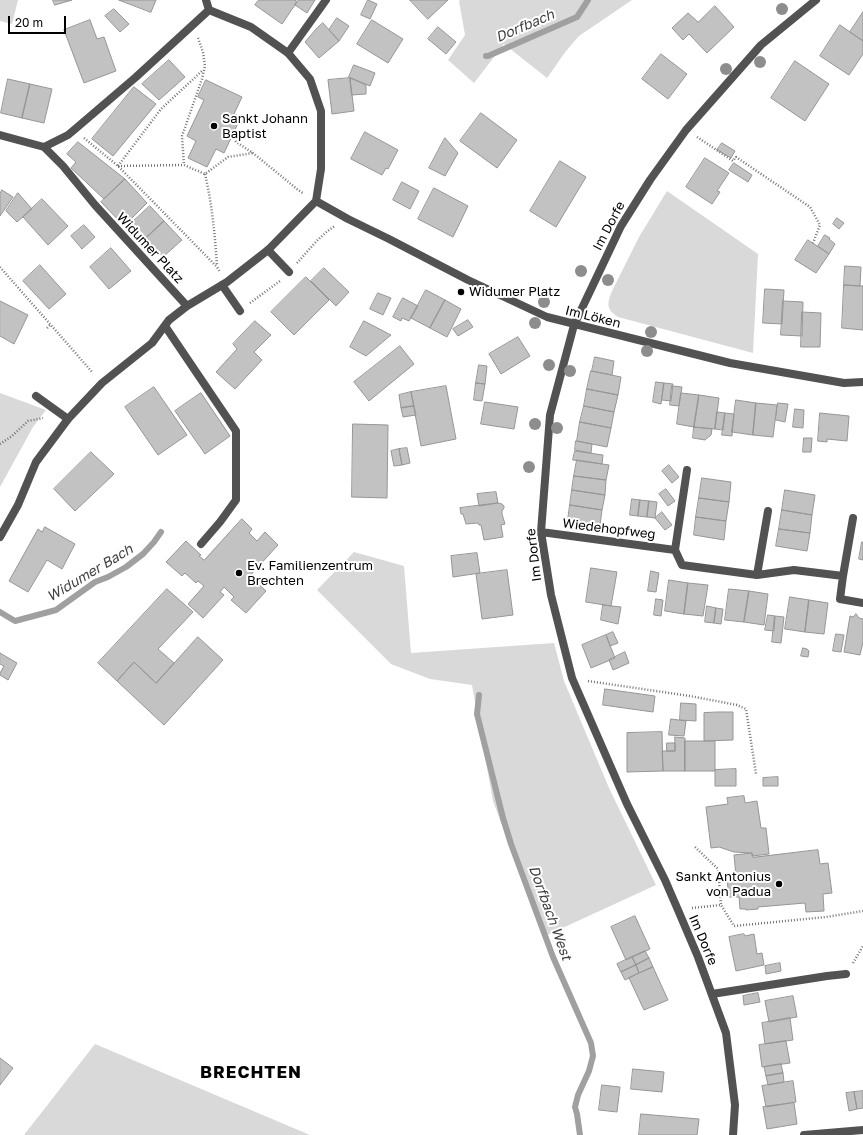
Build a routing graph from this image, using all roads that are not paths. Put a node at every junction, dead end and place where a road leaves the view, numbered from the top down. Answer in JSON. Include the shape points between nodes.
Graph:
{"nodes":[{"id":1,"x":206,"y":0,"type":"edge"},
{"id":2,"x":326,"y":0,"type":"edge"},
{"id":3,"x":816,"y":0,"type":"edge"},
{"id":4,"x":209,"y":10,"type":"junction"},
{"id":5,"x":288,"y":52,"type":"junction"},
{"id":6,"x":0,"y":135,"type":"edge"},
{"id":7,"x":44,"y":147,"type":"junction"},
{"id":8,"x":316,"y":201,"type":"junction"},
{"id":9,"x":268,"y":250,"type":"junction"},
{"id":10,"x":289,"y":272,"type":"dead end"},
{"id":11,"x":222,"y":285,"type":"junction"},
{"id":12,"x":187,"y":306,"type":"junction"},
{"id":13,"x":240,"y":311,"type":"dead end"},
{"id":14,"x":574,"y":325,"type":"junction"},
{"id":15,"x":165,"y":326,"type":"junction"},
{"id":16,"x":863,"y":382,"type":"edge"},
{"id":17,"x":36,"y":396,"type":"dead end"},
{"id":18,"x":68,"y":420,"type":"junction"},
{"id":19,"x":687,"y":470,"type":"dead end"},
{"id":20,"x":768,"y":511,"type":"dead end"},
{"id":21,"x":853,"y":518,"type":"dead end"},
{"id":22,"x":541,"y":532,"type":"junction"},
{"id":23,"x":0,"y":537,"type":"edge"},
{"id":24,"x":201,"y":544,"type":"dead end"},
{"id":25,"x":675,"y":550,"type":"junction"},
{"id":26,"x":757,"y":575,"type":"junction"},
{"id":27,"x":843,"y":576,"type":"junction"},
{"id":28,"x":863,"y":603,"type":"edge"},
{"id":29,"x":846,"y":974,"type":"road end"},
{"id":30,"x":712,"y":994,"type":"junction"},
{"id":31,"x":863,"y":1130,"type":"edge"},
{"id":32,"x":733,"y":1135,"type":"edge"},
{"id":33,"x":804,"y":1135,"type":"edge"}],
"edges":[{"from":1,"to":4,"type":"street"},
{"from":2,"to":5,"type":"street"},
{"from":3,"to":14,"type":"street","name":"Im Dorfe","via":[[761,45],[686,130],[621,226]]},
{"from":4,"to":5,"type":"street","via":[[251,27]]},
{"from":4,"to":7,"type":"street","via":[[74,130]]},
{"from":5,"to":8,"type":"street","via":[[310,79],[321,111],[321,169]]},
{"from":6,"to":7,"type":"street"},
{"from":7,"to":12,"type":"street","name":"Widumer Platz"},
{"from":8,"to":9,"type":"street"},
{"from":8,"to":14,"type":"street","name":"Im Löken","via":[[519,305]]},
{"from":9,"to":10,"type":"street"},
{"from":9,"to":11,"type":"street"},
{"from":11,"to":12,"type":"street"},
{"from":11,"to":13,"type":"street"},
{"from":12,"to":15,"type":"street"},
{"from":14,"to":16,"type":"street","name":"Im Löken","via":[[730,363],[844,384]]},
{"from":14,"to":22,"type":"street","name":"Im Dorfe","via":[[550,415]]},
{"from":15,"to":18,"type":"street","via":[[152,343],[102,383]]},
{"from":15,"to":24,"type":"street","via":[[236,431],[236,500]]},
{"from":17,"to":18,"type":"street"},
{"from":18,"to":23,"type":"street","via":[[36,462],[18,505]]},
{"from":19,"to":25,"type":"street"},
{"from":20,"to":26,"type":"street"},
{"from":21,"to":27,"type":"street"},
{"from":22,"to":25,"type":"street","name":"Wiedehopfweg"},
{"from":22,"to":30,"type":"street","name":"Im Dorfe","via":[[551,595],[572,678],[627,804],[678,910]]},
{"from":25,"to":26,"type":"street","via":[[682,565]]},
{"from":26,"to":27,"type":"street","via":[[794,570]]},
{"from":27,"to":28,"type":"street","via":[[840,599]]},
{"from":29,"to":30,"type":"street"},
{"from":30,"to":32,"type":"street","name":"Im Dorfe","via":[[726,1033],[735,1105]]},
{"from":31,"to":33,"type":"street"}]}
